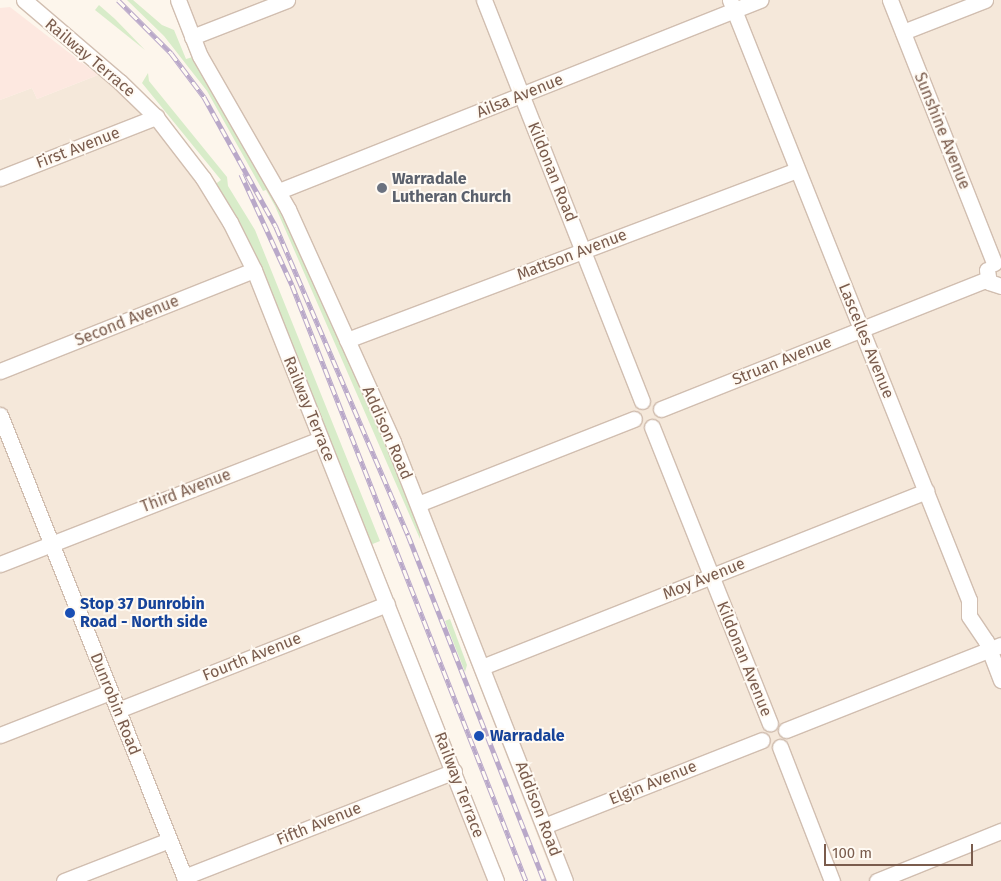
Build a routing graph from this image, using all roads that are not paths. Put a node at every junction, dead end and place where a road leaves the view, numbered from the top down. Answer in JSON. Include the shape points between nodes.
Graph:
{"nodes":[{"id":1,"x":178,"y":0,"type":"edge"},
{"id":2,"x":287,"y":0,"type":"edge"},
{"id":3,"x":484,"y":0,"type":"edge"},
{"id":4,"x":760,"y":0,"type":"edge"},
{"id":5,"x":890,"y":0,"type":"edge"},
{"id":6,"x":985,"y":0,"type":"edge"},
{"id":7,"x":28,"y":5,"type":"edge"},
{"id":8,"x":732,"y":5,"type":"edge"},
{"id":9,"x":903,"y":32,"type":"junction"},
{"id":10,"x":192,"y":37,"type":"junction"},
{"id":11,"x":522,"y":95,"type":"junction"},
{"id":12,"x":156,"y":118,"type":"junction"},
{"id":13,"x":797,"y":170,"type":"junction"},
{"id":14,"x":0,"y":178,"type":"edge"},
{"id":15,"x":279,"y":191,"type":"junction"},
{"id":16,"x":583,"y":251,"type":"junction"},
{"id":17,"x":998,"y":263,"type":"edge"},
{"id":18,"x":254,"y":270,"type":"junction"},
{"id":19,"x":987,"y":279,"type":"junction"},
{"id":20,"x":1001,"y":286,"type":"edge"},
{"id":21,"x":861,"y":329,"type":"junction"},
{"id":22,"x":347,"y":340,"type":"junction"},
{"id":23,"x":0,"y":371,"type":"edge"},
{"id":24,"x":642,"y":400,"type":"junction"},
{"id":25,"x":661,"y":409,"type":"junction"},
{"id":26,"x":0,"y":415,"type":"edge"},
{"id":27,"x":634,"y":419,"type":"junction"},
{"id":28,"x":652,"y":427,"type":"junction"},
{"id":29,"x":321,"y":439,"type":"junction"},
{"id":30,"x":926,"y":491,"type":"junction"},
{"id":31,"x":418,"y":504,"type":"junction"},
{"id":32,"x":51,"y":543,"type":"junction"},
{"id":33,"x":0,"y":564,"type":"edge"},
{"id":34,"x":712,"y":576,"type":"junction"},
{"id":35,"x":387,"y":604,"type":"junction"},
{"id":36,"x":995,"y":647,"type":"edge"},
{"id":37,"x":482,"y":667,"type":"junction"},
{"id":38,"x":1001,"y":680,"type":"edge"},
{"id":39,"x":110,"y":692,"type":"junction"},
{"id":40,"x":118,"y":710,"type":"junction"},
{"id":41,"x":770,"y":723,"type":"junction"},
{"id":42,"x":786,"y":730,"type":"junction"},
{"id":43,"x":0,"y":735,"type":"edge"},
{"id":44,"x":762,"y":740,"type":"junction"},
{"id":45,"x":780,"y":746,"type":"junction"},
{"id":46,"x":454,"y":771,"type":"junction"},
{"id":47,"x":544,"y":826,"type":"junction"},
{"id":48,"x":1001,"y":831,"type":"edge"},
{"id":49,"x":169,"y":840,"type":"junction"},
{"id":50,"x":185,"y":879,"type":"edge"},
{"id":51,"x":64,"y":881,"type":"edge"},
{"id":52,"x":496,"y":881,"type":"edge"},
{"id":53,"x":565,"y":881,"type":"edge"},
{"id":54,"x":832,"y":881,"type":"edge"},
{"id":55,"x":877,"y":881,"type":"edge"}],
"edges":[{"from":1,"to":10,"type":"street","name":"Addison Road"},
{"from":2,"to":10,"type":"street"},
{"from":3,"to":11,"type":"street","name":"Kildonan Road"},
{"from":4,"to":8,"type":"street","name":"Ailsa Avenue"},
{"from":5,"to":9,"type":"street","name":"Sunshine Avenue"},
{"from":6,"to":9,"type":"street"},
{"from":7,"to":12,"type":"street","name":"Railway Terrace","via":[[97,62]]},
{"from":8,"to":11,"type":"street","name":"Ailsa Avenue"},
{"from":8,"to":13,"type":"street","name":"Lascelles Avenue"},
{"from":9,"to":17,"type":"street","name":"Sunshine Avenue"},
{"from":10,"to":15,"type":"street","name":"Addison Road"},
{"from":11,"to":15,"type":"street","name":"Ailsa Avenue"},
{"from":11,"to":16,"type":"street","name":"Kildonan Road"},
{"from":12,"to":14,"type":"street","name":"First Avenue"},
{"from":12,"to":18,"type":"street","name":"Railway Terrace","via":[[203,178]]},
{"from":13,"to":16,"type":"street","name":"Mattson Avenue"},
{"from":13,"to":21,"type":"street","name":"Lascelles Avenue"},
{"from":15,"to":22,"type":"street","name":"Addison Road"},
{"from":16,"to":22,"type":"street","name":"Mattson Avenue"},
{"from":16,"to":24,"type":"street","name":"Kildonan Road"},
{"from":17,"to":19,"type":"street","via":[[988,268]]},
{"from":18,"to":23,"type":"street","name":"Second Avenue"},
{"from":18,"to":29,"type":"street","name":"Railway Terrace"},
{"from":19,"to":20,"type":"street"},
{"from":19,"to":21,"type":"street","name":"Struan Avenue"},
{"from":21,"to":25,"type":"street","name":"Struan Avenue"},
{"from":21,"to":30,"type":"street","name":"Lascelles Avenue"},
{"from":22,"to":31,"type":"street","name":"Addison Road"},
{"from":24,"to":25,"type":"street","via":[[656,402]]},
{"from":24,"to":27,"type":"street","via":[[634,411]]},
{"from":25,"to":28,"type":"street","via":[[661,417]]},
{"from":26,"to":32,"type":"street","name":"Dunrobin Road"},
{"from":27,"to":28,"type":"street","via":[[644,428]]},
{"from":27,"to":31,"type":"street"},
{"from":28,"to":34,"type":"street","name":"Kildonan Avenue"},
{"from":29,"to":32,"type":"street","name":"Third Avenue"},
{"from":29,"to":35,"type":"street","name":"Railway Terrace"},
{"from":30,"to":34,"type":"street","name":"Moy Avenue"},
{"from":30,"to":36,"type":"street","name":"Lascelles Avenue","via":[[969,600],[969,616]]},
{"from":31,"to":37,"type":"street","name":"Addison Road"},
{"from":32,"to":33,"type":"street","name":"Third Avenue"},
{"from":32,"to":39,"type":"street","name":"Dunrobin Road"},
{"from":34,"to":37,"type":"street","name":"Moy Avenue"},
{"from":34,"to":41,"type":"street","name":"Kildonan Avenue"},
{"from":35,"to":40,"type":"street","name":"Fourth Avenue"},
{"from":35,"to":46,"type":"street","name":"Railway Terrace"},
{"from":36,"to":38,"type":"street","name":"Lascelles Avenue"},
{"from":36,"to":42,"type":"street"},
{"from":37,"to":47,"type":"street","name":"Addison Road"},
{"from":39,"to":40,"type":"street","name":"Dunrobin Road"},
{"from":39,"to":43,"type":"street"},
{"from":40,"to":49,"type":"street","name":"Dunrobin Road"},
{"from":41,"to":42,"type":"street","via":[[778,723]]},
{"from":41,"to":44,"type":"street","via":[[764,728]]},
{"from":42,"to":45,"type":"street","via":[[787,738]]},
{"from":44,"to":45,"type":"street","via":[[772,748]]},
{"from":44,"to":47,"type":"street","name":"Elgin Avenue"},
{"from":45,"to":54,"type":"street"},
{"from":46,"to":50,"type":"street","name":"Fifth Avenue"},
{"from":46,"to":52,"type":"street","name":"Railway Terrace"},
{"from":47,"to":53,"type":"street","name":"Addison Road"},
{"from":48,"to":55,"type":"street"},
{"from":49,"to":50,"type":"street","name":"Dunrobin Road"},
{"from":49,"to":51,"type":"street"}]}
